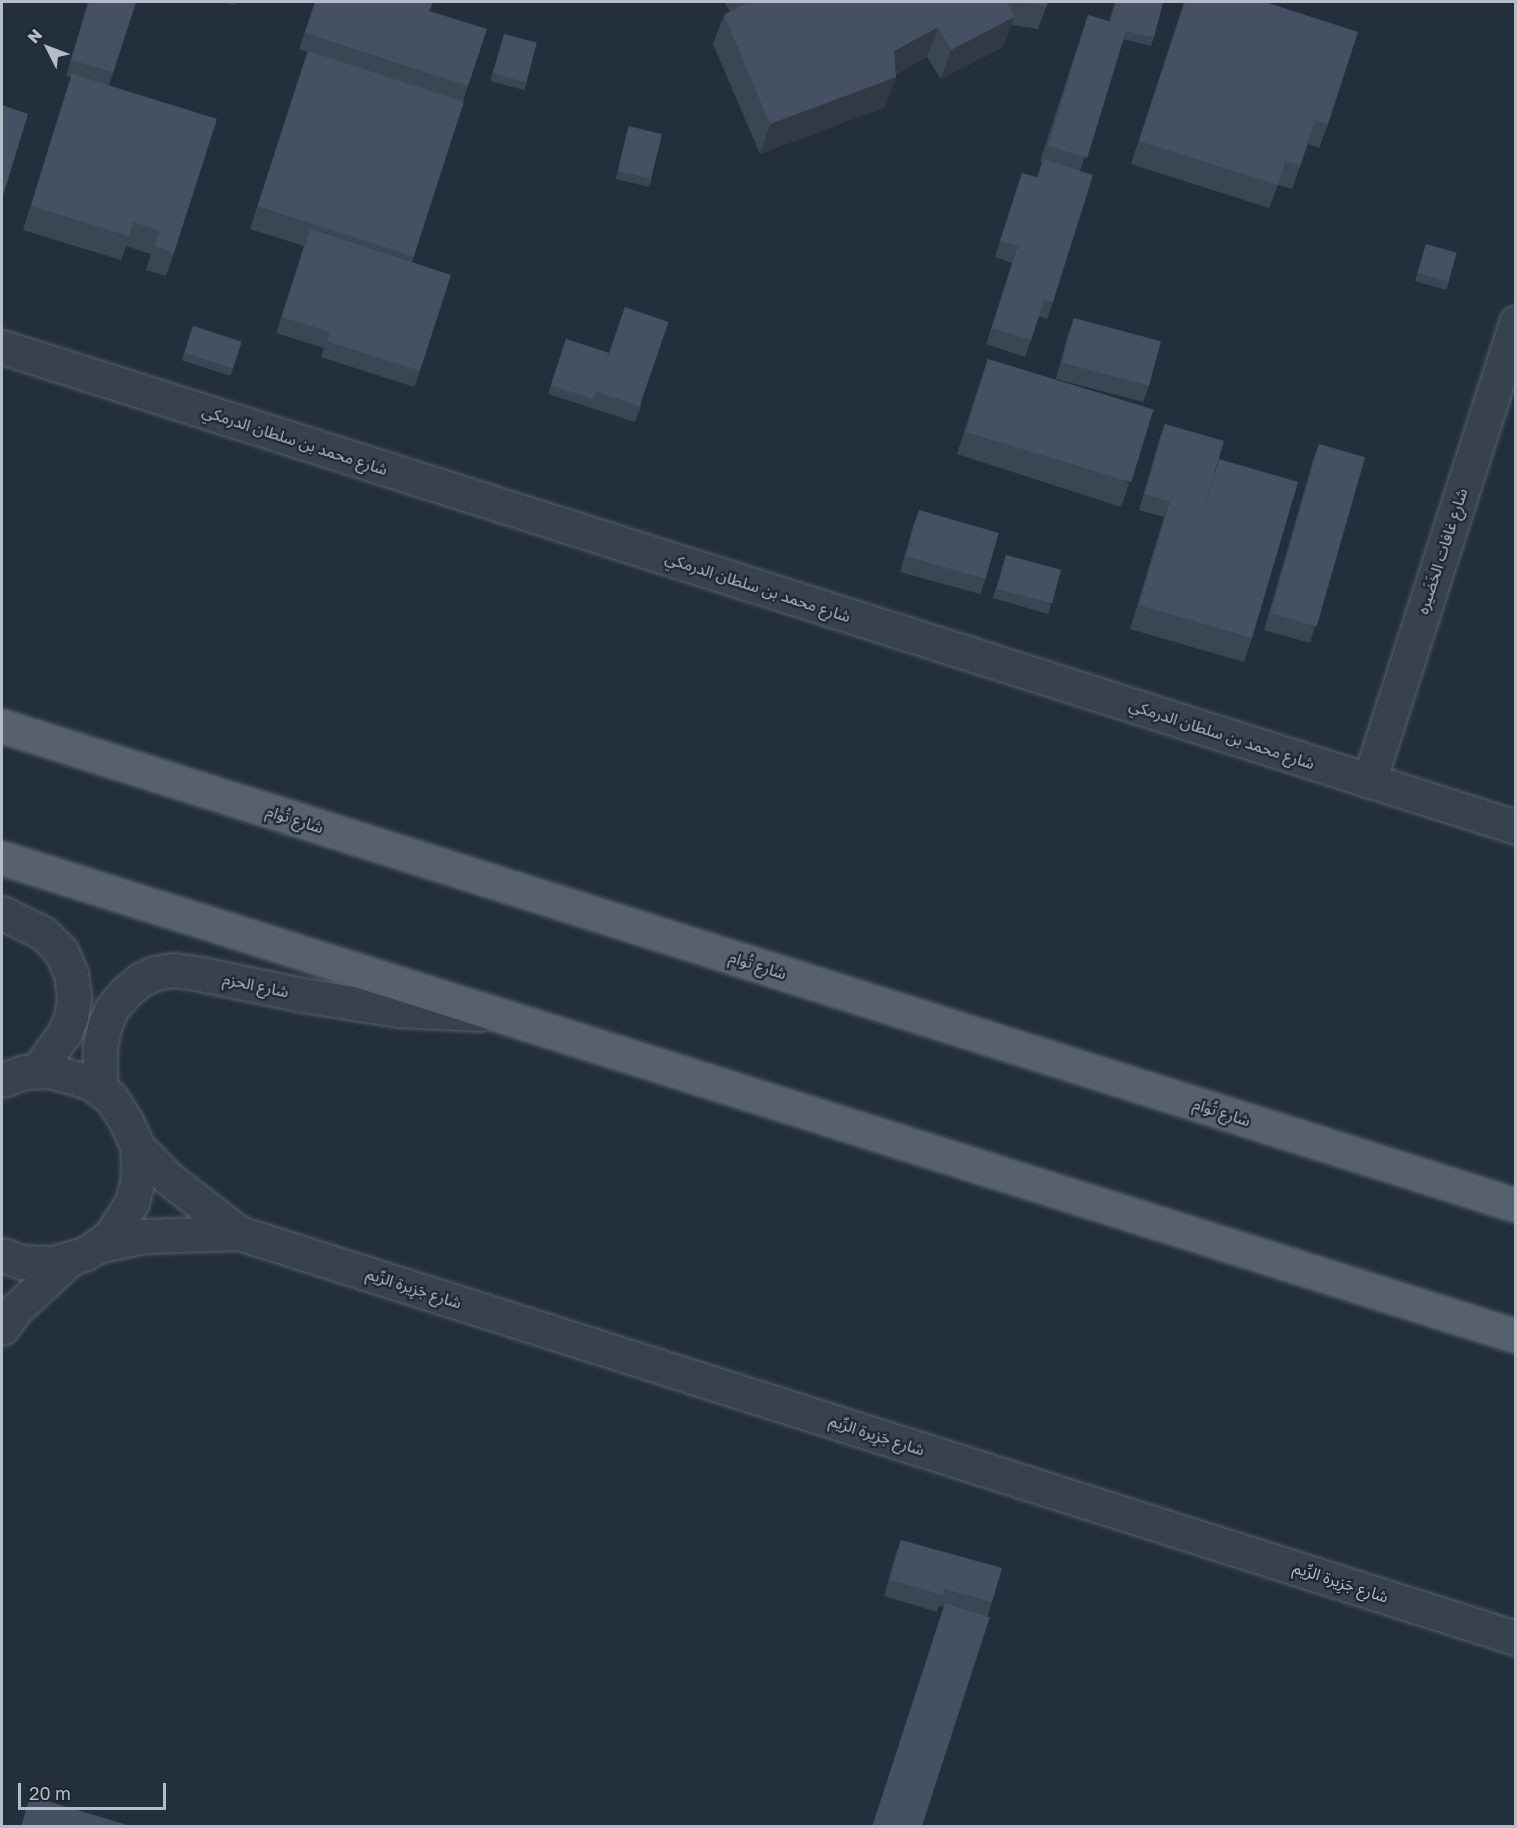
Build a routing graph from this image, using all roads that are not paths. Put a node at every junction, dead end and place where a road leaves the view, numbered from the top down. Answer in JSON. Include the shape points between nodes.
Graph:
{"nodes":[{"id":1,"x":1515,"y":322,"type":"edge"},
{"id":2,"x":2,"y":347,"type":"edge"},
{"id":3,"x":2,"y":726,"type":"edge"},
{"id":4,"x":1369,"y":781,"type":"junction"},
{"id":5,"x":1515,"y":827,"type":"edge"},
{"id":6,"x":2,"y":858,"type":"edge"},
{"id":7,"x":2,"y":913,"type":"edge"},
{"id":8,"x":496,"y":1014,"type":"junction"},
{"id":9,"x":37,"y":1071,"type":"junction"},
{"id":10,"x":2,"y":1080,"type":"edge"},
{"id":11,"x":100,"y":1090,"type":"junction"},
{"id":12,"x":136,"y":1146,"type":"junction"},
{"id":13,"x":1515,"y":1204,"type":"edge"},
{"id":14,"x":239,"y":1233,"type":"junction"},
{"id":15,"x":98,"y":1246,"type":"junction"},
{"id":16,"x":2,"y":1255,"type":"edge"},
{"id":17,"x":69,"y":1260,"type":"junction"},
{"id":18,"x":2,"y":1328,"type":"edge"},
{"id":19,"x":1515,"y":1336,"type":"edge"},
{"id":20,"x":1515,"y":1638,"type":"edge"}],
"edges":[{"from":1,"to":4,"type":"street","name":"شارع غافات الخَضَيره"},
{"from":2,"to":4,"type":"street","name":"شارع محمد بن سلطان الدرمكي"},
{"from":3,"to":13,"type":"main road","name":"شارع تُوام"},
{"from":4,"to":5,"type":"street","name":"شارع محمد بن سلطان الدرمكي"},
{"from":6,"to":8,"type":"main road"},
{"from":7,"to":9,"type":"street","via":[[44,933],[61,951],[71,973],[71,1017]]},
{"from":8,"to":11,"type":"street","name":"شارع الحزم","via":[[399,1010],[201,974],[174,970],[155,973],[140,980],[112,1008],[100,1047]]},
{"from":8,"to":19,"type":"main road"},
{"from":9,"to":10,"type":"street"},
{"from":9,"to":11,"type":"street","via":[[70,1074]]},
{"from":11,"to":12,"type":"street","via":[[123,1115]]},
{"from":12,"to":14,"type":"street","name":"شارع جَزِيرة الرِّيم","via":[[168,1178]]},
{"from":12,"to":15,"type":"street","via":[[137,1183],[132,1202],[112,1234]]},
{"from":14,"to":15,"type":"street","name":"شارع جَزِيرة الرِّيم","via":[[144,1236]]},
{"from":14,"to":20,"type":"street","name":"شارع جَزِيرة الرِّيم"},
{"from":15,"to":17,"type":"street"},
{"from":16,"to":17,"type":"street","via":[[38,1264]]},
{"from":17,"to":18,"type":"street","via":[[35,1290]]}]}
